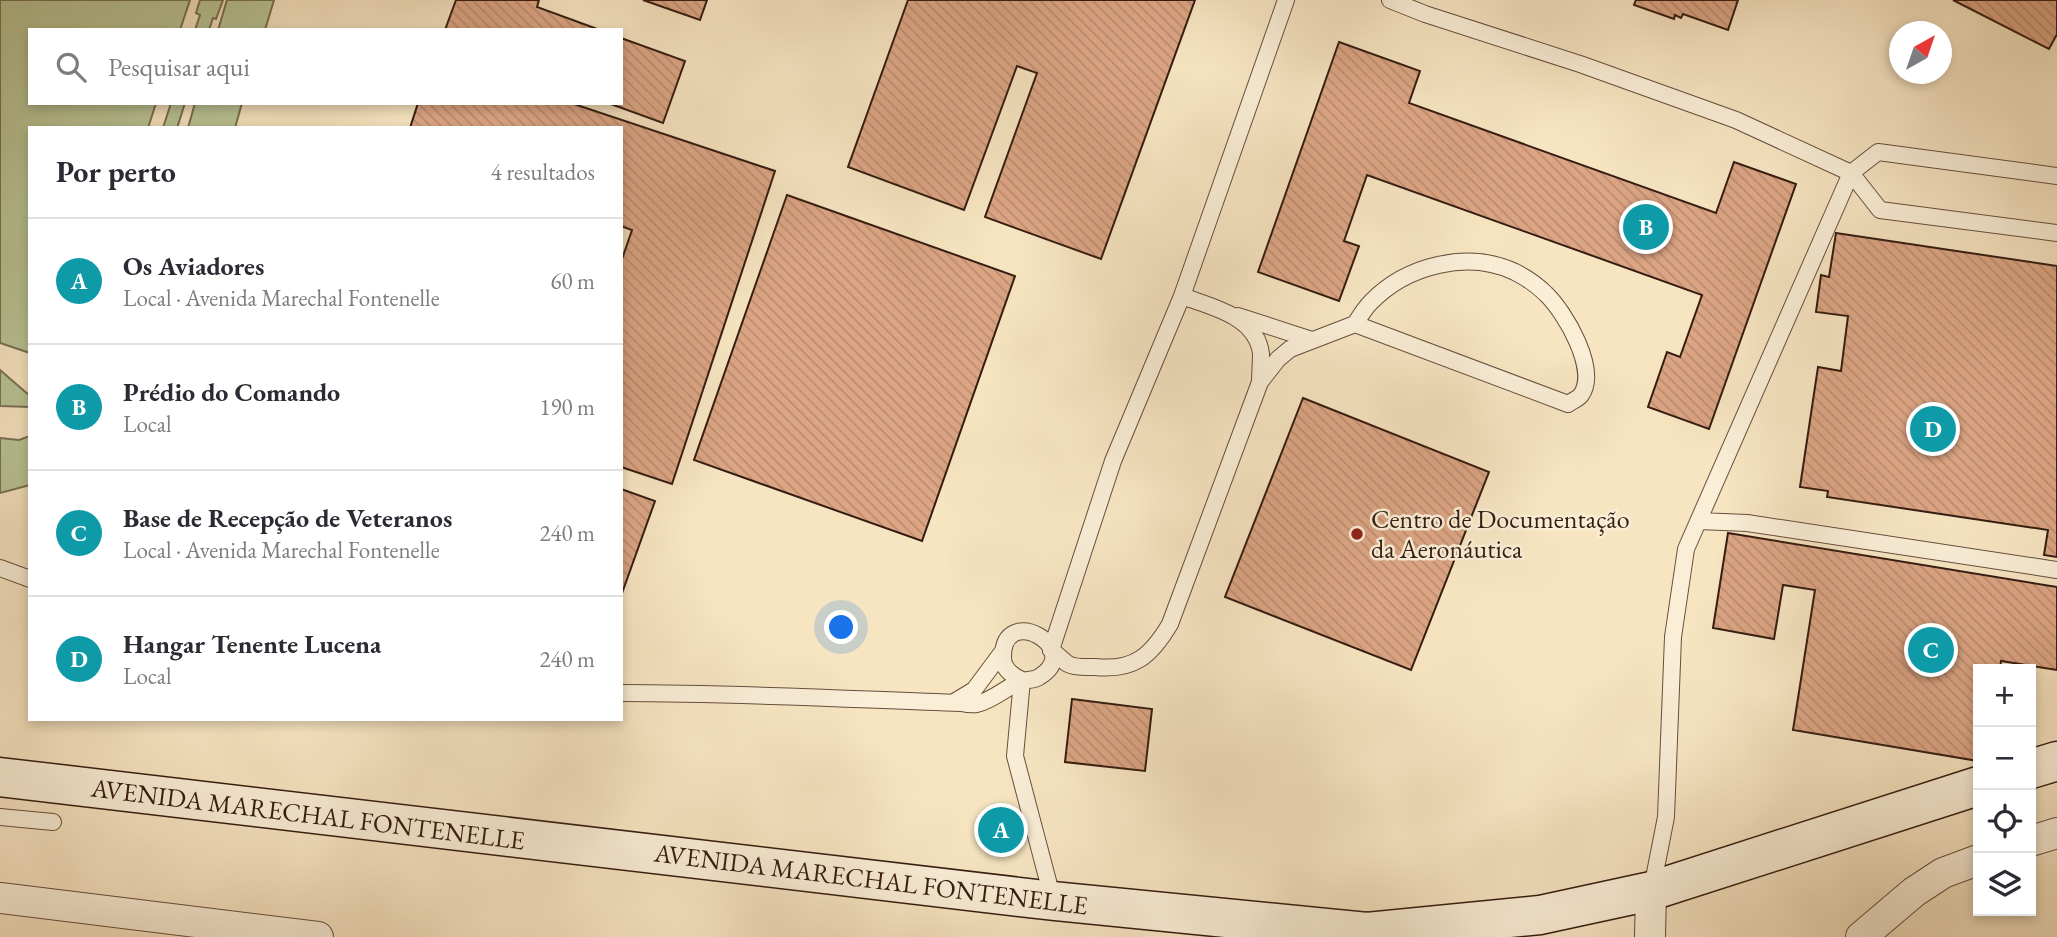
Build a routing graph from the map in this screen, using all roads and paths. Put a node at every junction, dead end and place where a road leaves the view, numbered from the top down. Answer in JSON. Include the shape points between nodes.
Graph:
{"nodes":[{"id":1,"x":1286,"y":0,"type":"edge"},
{"id":2,"x":1390,"y":0,"type":"edge"},
{"id":3,"x":1851,"y":173,"type":"junction"},
{"id":4,"x":2057,"y":176,"type":"edge"},
{"id":5,"x":2057,"y":233,"type":"edge"},
{"id":6,"x":1182,"y":296,"type":"junction"},
{"id":7,"x":1235,"y":315,"type":"junction"},
{"id":8,"x":1355,"y":324,"type":"junction"},
{"id":9,"x":1312,"y":340,"type":"junction"},
{"id":10,"x":1260,"y":382,"type":"junction"},
{"id":11,"x":1699,"y":521,"type":"junction"},
{"id":12,"x":0,"y":568,"type":"edge"},
{"id":13,"x":2057,"y":570,"type":"edge"},
{"id":14,"x":28,"y":578,"type":"edge"},
{"id":15,"x":1051,"y":650,"type":"junction"},
{"id":16,"x":1003,"y":651,"type":"junction"},
{"id":17,"x":1022,"y":680,"type":"junction"},
{"id":18,"x":623,"y":693,"type":"edge"},
{"id":19,"x":951,"y":703,"type":"junction"},
{"id":20,"x":2057,"y":761,"type":"edge"},
{"id":21,"x":2036,"y":767,"type":"edge"},
{"id":22,"x":0,"y":778,"type":"edge"},
{"id":23,"x":1973,"y":788,"type":"edge"},
{"id":24,"x":0,"y":817,"type":"edge"},
{"id":25,"x":53,"y":822,"type":"dead end"},
{"id":26,"x":2057,"y":833,"type":"edge"},
{"id":27,"x":2036,"y":839,"type":"edge"},
{"id":28,"x":1973,"y":862,"type":"edge"},
{"id":29,"x":1651,"y":891,"type":"junction"},
{"id":30,"x":0,"y":898,"type":"edge"},
{"id":31,"x":1054,"y":901,"type":"junction"},
{"id":32,"x":318,"y":937,"type":"edge"},
{"id":33,"x":1650,"y":937,"type":"edge"},
{"id":34,"x":1861,"y":937,"type":"edge"}],
"edges":[{"from":1,"to":6,"type":"lane"},
{"from":2,"to":3,"type":"lane","via":[[1736,121]]},
{"from":3,"to":4,"type":"lane","via":[[1878,152]]},
{"from":3,"to":5,"type":"lane","via":[[1880,210]]},
{"from":3,"to":11,"type":"lane"},
{"from":6,"to":7,"type":"lane"},
{"from":6,"to":15,"type":"lane","via":[[1113,461]]},
{"from":7,"to":9,"type":"lane"},
{"from":7,"to":10,"type":"lane","via":[[1252,332],[1261,352]]},
{"from":8,"to":8,"type":"lane","via":[[1568,404],[1581,396],[1586,381],[1584,358],[1569,324],[1546,293],[1516,272],[1489,264],[1458,261],[1422,269],[1370,302]]},
{"from":8,"to":9,"type":"lane"},
{"from":9,"to":10,"type":"lane","via":[[1290,349]]},
{"from":10,"to":15,"type":"lane","via":[[1160,641],[1130,666],[1070,665]]},
{"from":11,"to":13,"type":"lane","via":[[1747,523]]},
{"from":11,"to":29,"type":"lane","via":[[1686,549],[1673,637],[1666,817]]},
{"from":12,"to":14,"type":"lane"},
{"from":15,"to":16,"type":"lane","via":[[1037,633],[1026,631],[1007,640]]},
{"from":15,"to":17,"type":"lane","via":[[1052,660],[1041,676]]},
{"from":16,"to":17,"type":"lane","via":[[1003,664]]},
{"from":16,"to":19,"type":"lane","via":[[975,690]]},
{"from":17,"to":19,"type":"lane","via":[[977,704]]},
{"from":17,"to":31,"type":"lane","via":[[1015,756]]},
{"from":18,"to":19,"type":"lane"},
{"from":20,"to":21,"type":"main road"},
{"from":22,"to":31,"type":"main road","name":"AVENIDA MARECHAL FONTENELLE"},
{"from":23,"to":29,"type":"main road","name":"AVENIDA MARECHAL FONTENELLE"},
{"from":24,"to":25,"type":"lane"},
{"from":26,"to":27,"type":"street"},
{"from":28,"to":34,"type":"street","via":[[1943,873],[1914,892]]},
{"from":29,"to":31,"type":"main road","name":"AVENIDA MARECHAL FONTENELLE","via":[[1540,915],[1367,932]]},
{"from":29,"to":33,"type":"street"},
{"from":30,"to":32,"type":"street"}]}
